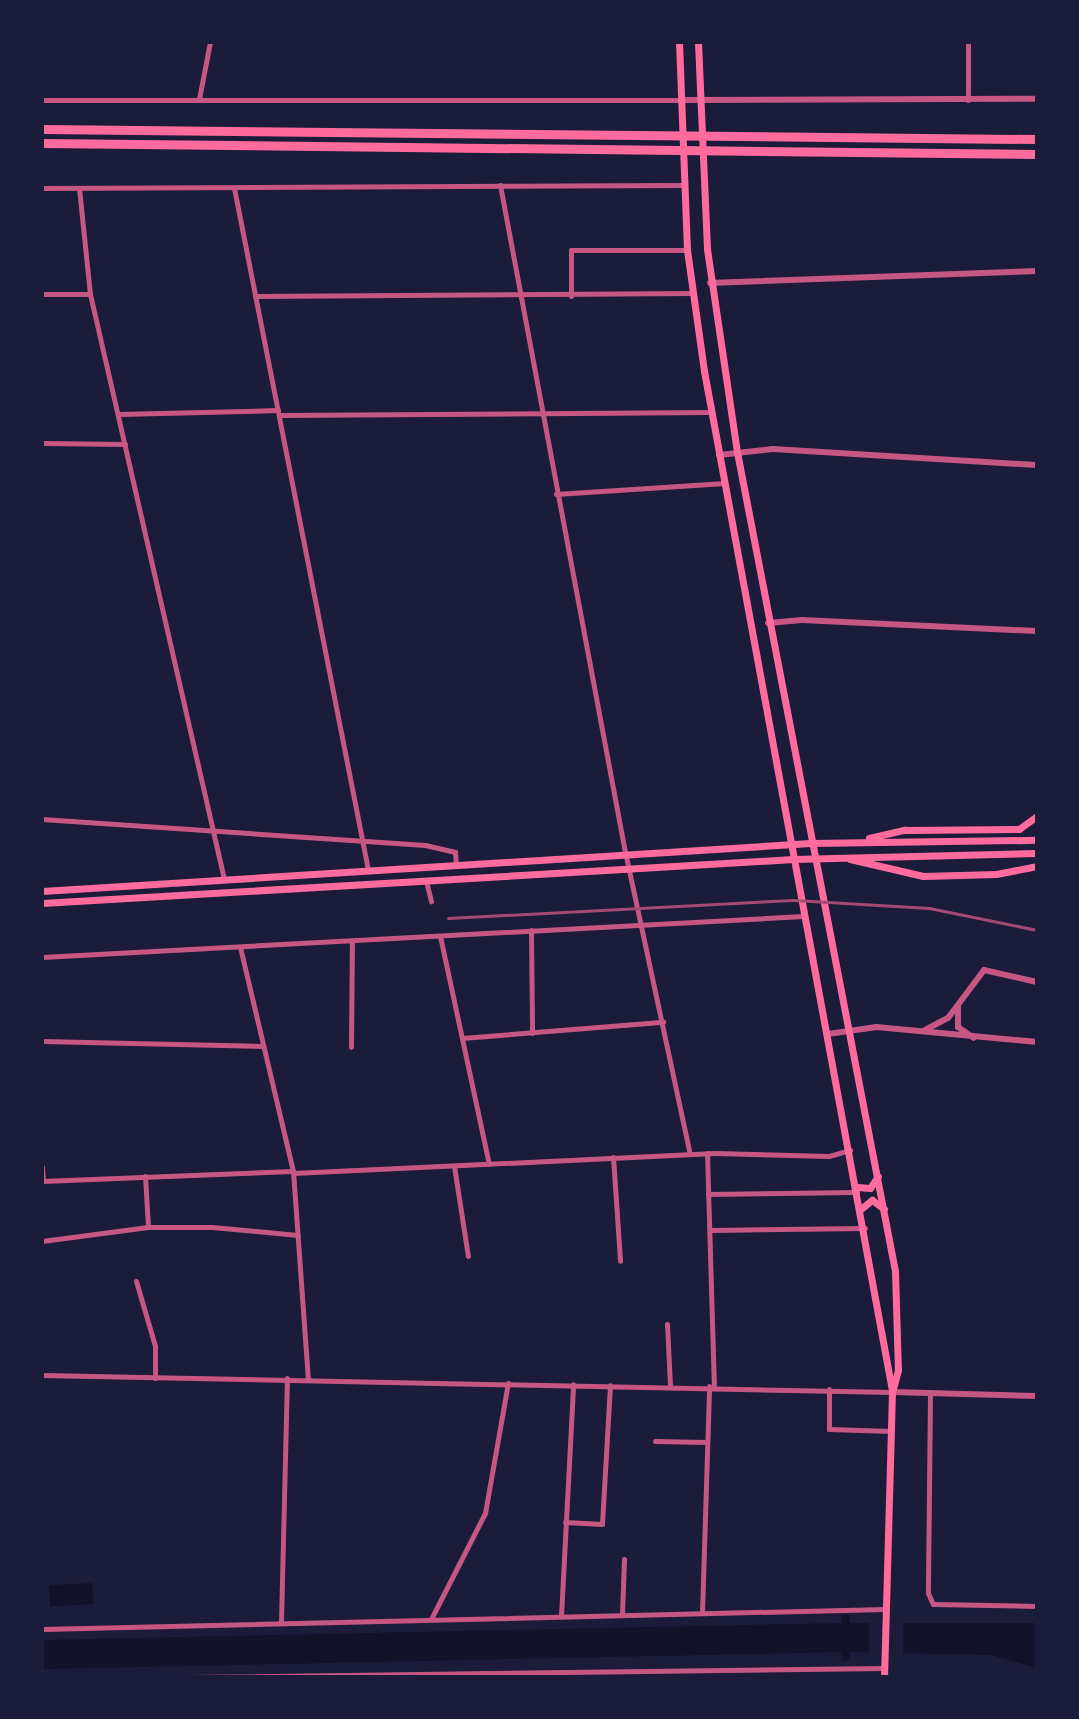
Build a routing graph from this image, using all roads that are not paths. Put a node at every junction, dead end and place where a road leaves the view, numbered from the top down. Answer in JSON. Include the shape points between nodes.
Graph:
{"nodes":[{"id":1,"x":210,"y":42,"type":"edge"},
{"id":2,"x":679,"y":42,"type":"edge"},
{"id":3,"x":698,"y":42,"type":"edge"},
{"id":4,"x":968,"y":42,"type":"edge"},
{"id":5,"x":199,"y":99,"type":"junction"},
{"id":6,"x":1037,"y":99,"type":"edge"},
{"id":7,"x":42,"y":100,"type":"edge"},
{"id":8,"x":681,"y":100,"type":"junction"},
{"id":9,"x":700,"y":100,"type":"junction"},
{"id":10,"x":968,"y":101,"type":"junction"},
{"id":11,"x":42,"y":129,"type":"edge"},
{"id":12,"x":1037,"y":139,"type":"edge"},
{"id":13,"x":42,"y":143,"type":"edge"},
{"id":14,"x":1037,"y":154,"type":"edge"},
{"id":15,"x":500,"y":185,"type":"junction"},
{"id":16,"x":684,"y":185,"type":"junction"},
{"id":17,"x":42,"y":188,"type":"edge"},
{"id":18,"x":79,"y":188,"type":"junction"},
{"id":19,"x":234,"y":188,"type":"junction"},
{"id":20,"x":687,"y":250,"type":"junction"},
{"id":21,"x":1037,"y":271,"type":"edge"},
{"id":22,"x":710,"y":283,"type":"junction"},
{"id":23,"x":693,"y":293,"type":"junction"},
{"id":24,"x":42,"y":294,"type":"edge"},
{"id":25,"x":90,"y":294,"type":"junction"},
{"id":26,"x":255,"y":296,"type":"junction"},
{"id":27,"x":518,"y":296,"type":"junction"},
{"id":28,"x":571,"y":296,"type":"junction"},
{"id":29,"x":279,"y":412,"type":"junction"},
{"id":30,"x":711,"y":412,"type":"junction"},
{"id":31,"x":539,"y":413,"type":"junction"},
{"id":32,"x":119,"y":414,"type":"junction"},
{"id":33,"x":42,"y":443,"type":"edge"},
{"id":34,"x":125,"y":444,"type":"junction"},
{"id":35,"x":737,"y":452,"type":"junction"},
{"id":36,"x":719,"y":455,"type":"junction"},
{"id":37,"x":1037,"y":465,"type":"edge"},
{"id":38,"x":725,"y":483,"type":"junction"},
{"id":39,"x":556,"y":494,"type":"junction"},
{"id":40,"x":768,"y":623,"type":"junction"},
{"id":41,"x":1037,"y":631,"type":"edge"},
{"id":42,"x":1037,"y":816,"type":"edge"},
{"id":43,"x":42,"y":819,"type":"edge"},
{"id":44,"x":214,"y":831,"type":"junction"},
{"id":45,"x":1037,"y":840,"type":"edge"},
{"id":46,"x":855,"y":841,"type":"junction"},
{"id":47,"x":364,"y":842,"type":"junction"},
{"id":48,"x":811,"y":843,"type":"junction"},
{"id":49,"x":790,"y":844,"type":"junction"},
{"id":50,"x":1037,"y":853,"type":"edge"},
{"id":51,"x":627,"y":856,"type":"junction"},
{"id":52,"x":844,"y":857,"type":"junction"},
{"id":53,"x":814,"y":858,"type":"junction"},
{"id":54,"x":793,"y":859,"type":"junction"},
{"id":55,"x":456,"y":866,"type":"junction"},
{"id":56,"x":1037,"y":866,"type":"edge"},
{"id":57,"x":632,"y":868,"type":"junction"},
{"id":58,"x":368,"y":871,"type":"junction"},
{"id":59,"x":225,"y":880,"type":"junction"},
{"id":60,"x":426,"y":881,"type":"junction"},
{"id":61,"x":42,"y":891,"type":"edge"},
{"id":62,"x":431,"y":901,"type":"dead end"},
{"id":63,"x":42,"y":903,"type":"edge"},
{"id":64,"x":804,"y":916,"type":"junction"},
{"id":65,"x":643,"y":923,"type":"junction"},
{"id":66,"x":531,"y":930,"type":"junction"},
{"id":67,"x":440,"y":936,"type":"junction"},
{"id":68,"x":352,"y":941,"type":"junction"},
{"id":69,"x":240,"y":947,"type":"junction"},
{"id":70,"x":42,"y":957,"type":"edge"},
{"id":71,"x":1037,"y":982,"type":"edge"},
{"id":72,"x":961,"y":998,"type":"junction"},
{"id":73,"x":663,"y":1022,"type":"junction"},
{"id":74,"x":848,"y":1030,"type":"junction"},
{"id":75,"x":925,"y":1030,"type":"junction"},
{"id":76,"x":532,"y":1033,"type":"junction"},
{"id":77,"x":828,"y":1034,"type":"junction"},
{"id":78,"x":462,"y":1038,"type":"junction"},
{"id":79,"x":981,"y":1040,"type":"junction"},
{"id":80,"x":42,"y":1041,"type":"edge"},
{"id":81,"x":1037,"y":1042,"type":"edge"},
{"id":82,"x":263,"y":1046,"type":"junction"},
{"id":83,"x":351,"y":1047,"type":"dead end"},
{"id":84,"x":850,"y":1150,"type":"junction"},
{"id":85,"x":707,"y":1153,"type":"junction"},
{"id":86,"x":690,"y":1154,"type":"junction"},
{"id":87,"x":613,"y":1157,"type":"junction"},
{"id":88,"x":489,"y":1164,"type":"junction"},
{"id":89,"x":454,"y":1166,"type":"junction"},
{"id":90,"x":42,"y":1167,"type":"edge"},
{"id":91,"x":293,"y":1172,"type":"junction"},
{"id":92,"x":878,"y":1174,"type":"junction"},
{"id":93,"x":145,"y":1176,"type":"junction"},
{"id":94,"x":43,"y":1181,"type":"edge"},
{"id":95,"x":858,"y":1190,"type":"junction"},
{"id":96,"x":708,"y":1194,"type":"junction"},
{"id":97,"x":862,"y":1208,"type":"junction"},
{"id":98,"x":885,"y":1212,"type":"junction"},
{"id":99,"x":148,"y":1227,"type":"junction"},
{"id":100,"x":866,"y":1228,"type":"junction"},
{"id":101,"x":710,"y":1230,"type":"junction"},
{"id":102,"x":298,"y":1235,"type":"junction"},
{"id":103,"x":42,"y":1241,"type":"edge"},
{"id":104,"x":468,"y":1256,"type":"dead end"},
{"id":105,"x":620,"y":1261,"type":"dead end"},
{"id":106,"x":136,"y":1281,"type":"dead end"},
{"id":107,"x":667,"y":1324,"type":"dead end"},
{"id":108,"x":42,"y":1375,"type":"edge"},
{"id":109,"x":155,"y":1378,"type":"junction"},
{"id":110,"x":287,"y":1378,"type":"junction"},
{"id":111,"x":308,"y":1379,"type":"junction"},
{"id":112,"x":508,"y":1383,"type":"junction"},
{"id":113,"x":573,"y":1384,"type":"junction"},
{"id":114,"x":610,"y":1385,"type":"junction"},
{"id":115,"x":711,"y":1385,"type":"junction"},
{"id":116,"x":670,"y":1386,"type":"junction"},
{"id":117,"x":829,"y":1389,"type":"junction"},
{"id":118,"x":892,"y":1392,"type":"junction"},
{"id":119,"x":930,"y":1394,"type":"junction"},
{"id":120,"x":1037,"y":1396,"type":"edge"},
{"id":121,"x":891,"y":1431,"type":"junction"},
{"id":122,"x":655,"y":1441,"type":"dead end"},
{"id":123,"x":707,"y":1442,"type":"junction"},
{"id":124,"x":565,"y":1522,"type":"junction"},
{"id":125,"x":624,"y":1559,"type":"dead end"},
{"id":126,"x":1037,"y":1606,"type":"edge"},
{"id":127,"x":886,"y":1611,"type":"junction"},
{"id":128,"x":702,"y":1613,"type":"junction"},
{"id":129,"x":622,"y":1614,"type":"junction"},
{"id":130,"x":561,"y":1616,"type":"junction"},
{"id":131,"x":431,"y":1618,"type":"junction"},
{"id":132,"x":281,"y":1622,"type":"junction"},
{"id":133,"x":42,"y":1629,"type":"edge"},
{"id":134,"x":884,"y":1666,"type":"junction"},
{"id":135,"x":487,"y":1673,"type":"edge"},
{"id":136,"x":294,"y":1675,"type":"edge"},
{"id":137,"x":188,"y":1677,"type":"edge"},
{"id":138,"x":884,"y":1677,"type":"edge"}],
"edges":[{"from":1,"to":5,"type":"street"},
{"from":2,"to":8,"type":"main road"},
{"from":3,"to":9,"type":"main road"},
{"from":4,"to":10,"type":"street"},
{"from":5,"to":7,"type":"street"},
{"from":5,"to":8,"type":"street"},
{"from":6,"to":10,"type":"street"},
{"from":8,"to":9,"type":"street"},
{"from":8,"to":16,"type":"main road"},
{"from":9,"to":10,"type":"street"},
{"from":9,"to":22,"type":"main road"},
{"from":11,"to":12,"type":"highway"},
{"from":13,"to":14,"type":"highway"},
{"from":15,"to":16,"type":"street"},
{"from":15,"to":19,"type":"street"},
{"from":15,"to":27,"type":"street"},
{"from":16,"to":20,"type":"main road"},
{"from":17,"to":18,"type":"street"},
{"from":18,"to":19,"type":"street"},
{"from":18,"to":25,"type":"street"},
{"from":19,"to":26,"type":"street"},
{"from":20,"to":23,"type":"main road"},
{"from":20,"to":28,"type":"street","via":[[571,250]]},
{"from":21,"to":22,"type":"street"},
{"from":22,"to":35,"type":"main road"},
{"from":23,"to":28,"type":"street"},
{"from":23,"to":30,"type":"main road"},
{"from":24,"to":25,"type":"street"},
{"from":25,"to":32,"type":"street"},
{"from":26,"to":27,"type":"street"},
{"from":26,"to":29,"type":"street"},
{"from":27,"to":28,"type":"street"},
{"from":27,"to":31,"type":"street"},
{"from":29,"to":31,"type":"street"},
{"from":29,"to":32,"type":"street"},
{"from":29,"to":47,"type":"street"},
{"from":30,"to":31,"type":"street"},
{"from":30,"to":36,"type":"main road"},
{"from":31,"to":39,"type":"street"},
{"from":32,"to":34,"type":"street"},
{"from":33,"to":34,"type":"street"},
{"from":34,"to":44,"type":"street"},
{"from":35,"to":36,"type":"street"},
{"from":35,"to":37,"type":"street","via":[[773,449]]},
{"from":35,"to":40,"type":"main road"},
{"from":36,"to":38,"type":"main road"},
{"from":38,"to":39,"type":"street"},
{"from":38,"to":49,"type":"main road"},
{"from":39,"to":51,"type":"street"},
{"from":40,"to":41,"type":"street","via":[[802,620]]},
{"from":40,"to":48,"type":"main road"},
{"from":42,"to":46,"type":"main road","via":[[1019,829],[905,830]]},
{"from":43,"to":44,"type":"street"},
{"from":44,"to":47,"type":"street"},
{"from":44,"to":59,"type":"street"},
{"from":45,"to":46,"type":"main road"},
{"from":46,"to":48,"type":"main road"},
{"from":47,"to":55,"type":"street","via":[[455,852]]},
{"from":47,"to":58,"type":"street"},
{"from":48,"to":49,"type":"main road"},
{"from":48,"to":53,"type":"main road"},
{"from":49,"to":51,"type":"main road"},
{"from":49,"to":54,"type":"main road"},
{"from":50,"to":52,"type":"main road"},
{"from":51,"to":55,"type":"main road"},
{"from":51,"to":57,"type":"street"},
{"from":52,"to":53,"type":"main road"},
{"from":52,"to":56,"type":"main road","via":[[923,876],[996,874]]},
{"from":53,"to":54,"type":"main road"},
{"from":53,"to":74,"type":"main road"},
{"from":54,"to":57,"type":"main road"},
{"from":54,"to":64,"type":"main road"},
{"from":55,"to":58,"type":"main road"},
{"from":57,"to":60,"type":"main road"},
{"from":57,"to":65,"type":"street"},
{"from":58,"to":59,"type":"main road"},
{"from":59,"to":61,"type":"main road"},
{"from":60,"to":62,"type":"street"},
{"from":60,"to":63,"type":"main road"},
{"from":64,"to":65,"type":"street"},
{"from":64,"to":77,"type":"main road"},
{"from":65,"to":66,"type":"street"},
{"from":65,"to":73,"type":"street"},
{"from":66,"to":67,"type":"street"},
{"from":66,"to":76,"type":"street"},
{"from":67,"to":68,"type":"street"},
{"from":67,"to":78,"type":"street"},
{"from":68,"to":69,"type":"street"},
{"from":68,"to":83,"type":"street"},
{"from":69,"to":70,"type":"street"},
{"from":69,"to":82,"type":"street"},
{"from":71,"to":72,"type":"street","via":[[984,970]]},
{"from":72,"to":75,"type":"street","via":[[944,1021]]},
{"from":72,"to":79,"type":"street","via":[[958,1027]]},
{"from":73,"to":76,"type":"street"},
{"from":73,"to":86,"type":"street"},
{"from":74,"to":75,"type":"street"},
{"from":74,"to":77,"type":"street"},
{"from":74,"to":92,"type":"main road"},
{"from":75,"to":79,"type":"street"},
{"from":76,"to":78,"type":"street"},
{"from":77,"to":84,"type":"main road"},
{"from":78,"to":88,"type":"street"},
{"from":79,"to":81,"type":"street"},
{"from":80,"to":82,"type":"street"},
{"from":82,"to":91,"type":"street"},
{"from":84,"to":85,"type":"street","via":[[829,1156]]},
{"from":84,"to":95,"type":"main road"},
{"from":85,"to":86,"type":"street"},
{"from":85,"to":96,"type":"street"},
{"from":86,"to":87,"type":"street"},
{"from":87,"to":88,"type":"street"},
{"from":87,"to":105,"type":"street"},
{"from":88,"to":89,"type":"street"},
{"from":89,"to":91,"type":"street"},
{"from":89,"to":104,"type":"street"},
{"from":90,"to":94,"type":"street"},
{"from":91,"to":93,"type":"street"},
{"from":91,"to":102,"type":"street"},
{"from":92,"to":95,"type":"main road","via":[[870,1188]]},
{"from":92,"to":98,"type":"main road"},
{"from":93,"to":94,"type":"street"},
{"from":93,"to":99,"type":"street"},
{"from":95,"to":96,"type":"street"},
{"from":95,"to":97,"type":"main road"},
{"from":96,"to":101,"type":"street"},
{"from":97,"to":98,"type":"main road","via":[[877,1201]]},
{"from":97,"to":100,"type":"main road"},
{"from":98,"to":118,"type":"main road","via":[[898,1315]]},
{"from":99,"to":102,"type":"street"},
{"from":99,"to":103,"type":"street"},
{"from":100,"to":101,"type":"street"},
{"from":100,"to":118,"type":"main road"},
{"from":101,"to":115,"type":"street"},
{"from":102,"to":111,"type":"street"},
{"from":106,"to":109,"type":"street","via":[[155,1346]]},
{"from":107,"to":116,"type":"street"},
{"from":108,"to":109,"type":"street"},
{"from":109,"to":110,"type":"street"},
{"from":110,"to":111,"type":"street"},
{"from":110,"to":132,"type":"street"},
{"from":111,"to":112,"type":"street"},
{"from":112,"to":113,"type":"street"},
{"from":112,"to":131,"type":"street","via":[[485,1513]]},
{"from":113,"to":114,"type":"street"},
{"from":113,"to":124,"type":"street"},
{"from":114,"to":116,"type":"street"},
{"from":114,"to":124,"type":"street","via":[[602,1524]]},
{"from":115,"to":116,"type":"street"},
{"from":115,"to":117,"type":"street"},
{"from":115,"to":123,"type":"street"},
{"from":117,"to":118,"type":"street"},
{"from":117,"to":121,"type":"street","via":[[829,1429]]},
{"from":118,"to":119,"type":"street"},
{"from":118,"to":121,"type":"main road"},
{"from":119,"to":120,"type":"street"},
{"from":119,"to":126,"type":"street","via":[[928,1593],[933,1604]]},
{"from":121,"to":127,"type":"main road"},
{"from":122,"to":123,"type":"street"},
{"from":123,"to":128,"type":"street"},
{"from":124,"to":130,"type":"street"},
{"from":125,"to":129,"type":"street"},
{"from":127,"to":128,"type":"street"},
{"from":127,"to":134,"type":"main road"},
{"from":128,"to":129,"type":"street"},
{"from":129,"to":130,"type":"street"},
{"from":130,"to":131,"type":"street"},
{"from":131,"to":132,"type":"street"},
{"from":132,"to":133,"type":"street"},
{"from":134,"to":135,"type":"street"},
{"from":134,"to":138,"type":"main road"},
{"from":135,"to":136,"type":"street"},
{"from":136,"to":137,"type":"street"}]}
